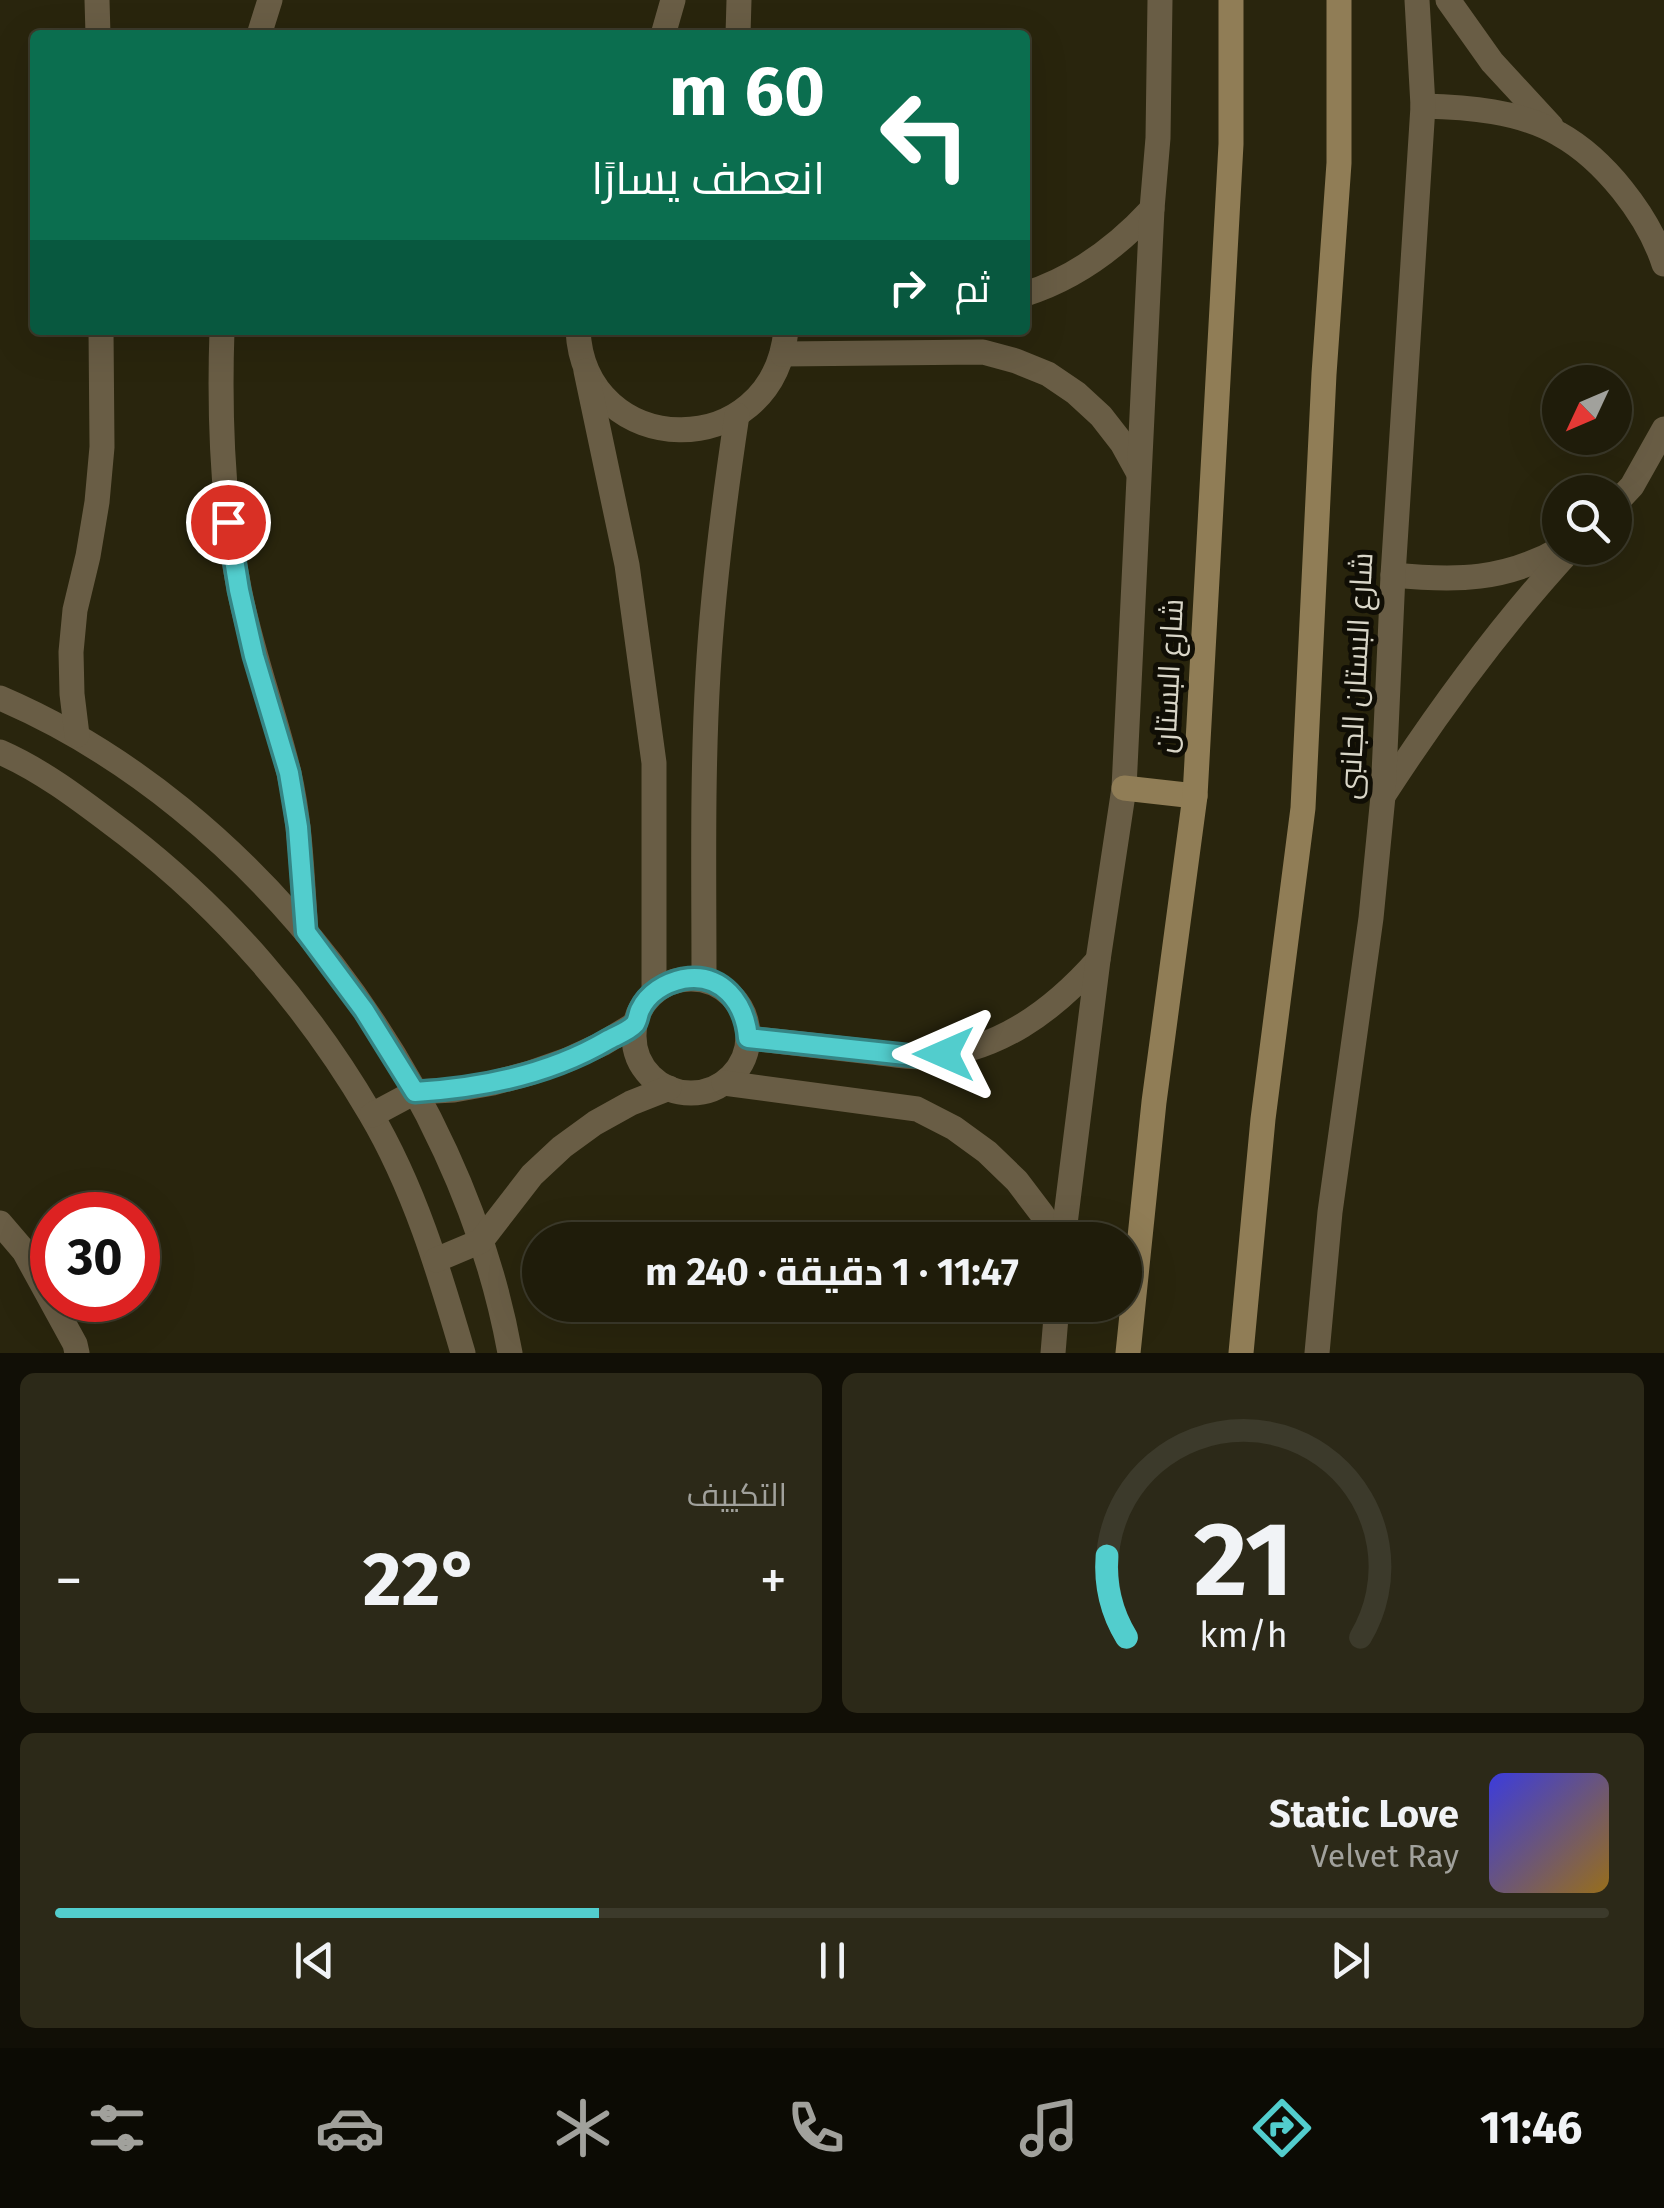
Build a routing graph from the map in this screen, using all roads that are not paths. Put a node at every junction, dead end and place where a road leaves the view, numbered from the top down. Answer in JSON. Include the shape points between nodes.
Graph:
{"nodes":[{"id":1,"x":97,"y":0,"type":"edge"},
{"id":2,"x":270,"y":0,"type":"edge"},
{"id":3,"x":673,"y":0,"type":"edge"},
{"id":4,"x":739,"y":0,"type":"edge"},
{"id":5,"x":1160,"y":0,"type":"edge"},
{"id":6,"x":1230,"y":0,"type":"edge"},
{"id":7,"x":1339,"y":0,"type":"edge"},
{"id":8,"x":1417,"y":0,"type":"edge"},
{"id":9,"x":1448,"y":0,"type":"edge"},
{"id":10,"x":98,"y":30,"type":"edge"},
{"id":11,"x":261,"y":30,"type":"edge"},
{"id":12,"x":664,"y":30,"type":"edge"},
{"id":13,"x":738,"y":30,"type":"edge"},
{"id":14,"x":1424,"y":106,"type":"junction"},
{"id":15,"x":1558,"y":133,"type":"junction"},
{"id":16,"x":1620,"y":186,"type":"junction"},
{"id":17,"x":1152,"y":208,"type":"junction"},
{"id":18,"x":1664,"y":216,"type":"edge"},
{"id":19,"x":1664,"y":264,"type":"edge"},
{"id":20,"x":1030,"y":292,"type":"edge"},
{"id":21,"x":101,"y":335,"type":"edge"},
{"id":22,"x":222,"y":335,"type":"edge"},
{"id":23,"x":578,"y":335,"type":"edge"},
{"id":24,"x":784,"y":342,"type":"edge"},
{"id":25,"x":586,"y":370,"type":"junction"},
{"id":26,"x":737,"y":416,"type":"junction"},
{"id":27,"x":1664,"y":428,"type":"edge"},
{"id":28,"x":1664,"y":470,"type":"edge"},
{"id":29,"x":1139,"y":473,"type":"junction"},
{"id":30,"x":1632,"y":482,"type":"edge"},
{"id":31,"x":1632,"y":490,"type":"edge"},
{"id":32,"x":1542,"y":559,"type":"edge"},
{"id":33,"x":1557,"y":565,"type":"edge"},
{"id":34,"x":1393,"y":575,"type":"junction"},
{"id":35,"x":0,"y":698,"type":"edge"},
{"id":36,"x":76,"y":735,"type":"junction"},
{"id":37,"x":0,"y":752,"type":"edge"},
{"id":38,"x":1124,"y":788,"type":"junction"},
{"id":39,"x":1195,"y":796,"type":"junction"},
{"id":40,"x":1383,"y":796,"type":"junction"},
{"id":41,"x":306,"y":932,"type":"junction"},
{"id":42,"x":1098,"y":960,"type":"junction"},
{"id":43,"x":704,"y":980,"type":"junction"},
{"id":44,"x":654,"y":992,"type":"junction"},
{"id":45,"x":636,"y":1024,"type":"junction"},
{"id":46,"x":748,"y":1038,"type":"junction"},
{"id":47,"x":724,"y":1083,"type":"junction"},
{"id":48,"x":668,"y":1088,"type":"junction"},
{"id":49,"x":415,"y":1092,"type":"junction"},
{"id":50,"x":372,"y":1115,"type":"junction"},
{"id":51,"x":1048,"y":1222,"type":"edge"},
{"id":52,"x":1062,"y":1222,"type":"edge"},
{"id":53,"x":0,"y":1223,"type":"edge"},
{"id":54,"x":482,"y":1241,"type":"junction"},
{"id":55,"x":436,"y":1260,"type":"junction"},
{"id":56,"x":1056,"y":1322,"type":"edge"},
{"id":57,"x":78,"y":1353,"type":"edge"},
{"id":58,"x":463,"y":1353,"type":"edge"},
{"id":59,"x":510,"y":1353,"type":"edge"},
{"id":60,"x":1053,"y":1353,"type":"edge"},
{"id":61,"x":1128,"y":1353,"type":"edge"},
{"id":62,"x":1241,"y":1353,"type":"edge"},
{"id":63,"x":1317,"y":1353,"type":"edge"}],
"edges":[{"from":1,"to":10,"type":"street"},
{"from":2,"to":11,"type":"street"},
{"from":3,"to":12,"type":"street"},
{"from":4,"to":13,"type":"street"},
{"from":5,"to":17,"type":"street"},
{"from":6,"to":39,"type":"street","name":"شارع البستان","via":[[1231,144]]},
{"from":7,"to":62,"type":"street","via":[[1339,163],[1303,808]]},
{"from":8,"to":14,"type":"street","name":"شارع البستان الجانبى"},
{"from":9,"to":15,"type":"street","via":[[1492,62]]},
{"from":14,"to":15,"type":"street","via":[[1470,107]]},
{"from":14,"to":34,"type":"street","name":"شارع البستان الجانبى"},
{"from":15,"to":16,"type":"street"},
{"from":16,"to":18,"type":"street"},
{"from":16,"to":19,"type":"street"},
{"from":17,"to":20,"type":"street","via":[[1103,255]]},
{"from":17,"to":29,"type":"street"},
{"from":21,"to":36,"type":"street","via":[[99,484],[72,652]]},
{"from":22,"to":41,"type":"street","via":[[228,522],[250,639],[289,773]]},
{"from":23,"to":25,"type":"street"},
{"from":24,"to":26,"type":"street","via":[[766,389]]},
{"from":24,"to":29,"type":"street","via":[[983,352],[1016,361],[1048,374],[1089,404]]},
{"from":25,"to":26,"type":"street","via":[[625,415],[652,427],[681,431]]},
{"from":25,"to":44,"type":"street","via":[[627,565],[654,763]]},
{"from":26,"to":43,"type":"street","via":[[708,674]]},
{"from":27,"to":30,"type":"street"},
{"from":28,"to":31,"type":"street"},
{"from":29,"to":38,"type":"street"},
{"from":32,"to":34,"type":"street","via":[[1494,575]]},
{"from":33,"to":40,"type":"street","via":[[1468,672]]},
{"from":34,"to":40,"type":"street","name":"شارع البستان الجانبى"},
{"from":35,"to":36,"type":"street"},
{"from":36,"to":41,"type":"street","via":[[167,797]]},
{"from":37,"to":50,"type":"street","via":[[86,804],[213,911],[270,972]]},
{"from":38,"to":39,"type":"street"},
{"from":38,"to":42,"type":"street"},
{"from":39,"to":61,"type":"street","name":"شارع البستان"},
{"from":40,"to":63,"type":"street","name":"شارع البستان الجانبى"},
{"from":41,"to":49,"type":"street"},
{"from":42,"to":46,"type":"street","via":[[1038,1016],[964,1050],[924,1057]]},
{"from":42,"to":52,"type":"street"},
{"from":43,"to":44,"type":"street","via":[[677,980]]},
{"from":43,"to":46,"type":"street","via":[[719,985],[741,1008]]},
{"from":44,"to":45,"type":"street"},
{"from":45,"to":48,"type":"street","via":[[644,1068]]},
{"from":45,"to":49,"type":"street","via":[[530,1074]]},
{"from":46,"to":47,"type":"street","via":[[745,1056]]},
{"from":47,"to":48,"type":"street","via":[[697,1092]]},
{"from":47,"to":51,"type":"street","via":[[918,1109],[987,1152]]},
{"from":48,"to":54,"type":"street","via":[[562,1146]]},
{"from":49,"to":50,"type":"street"},
{"from":49,"to":54,"type":"street"},
{"from":50,"to":55,"type":"street"},
{"from":53,"to":57,"type":"street","via":[[24,1251]]},
{"from":54,"to":55,"type":"street"},
{"from":54,"to":59,"type":"street"},
{"from":55,"to":58,"type":"street"},
{"from":56,"to":60,"type":"street"}]}
